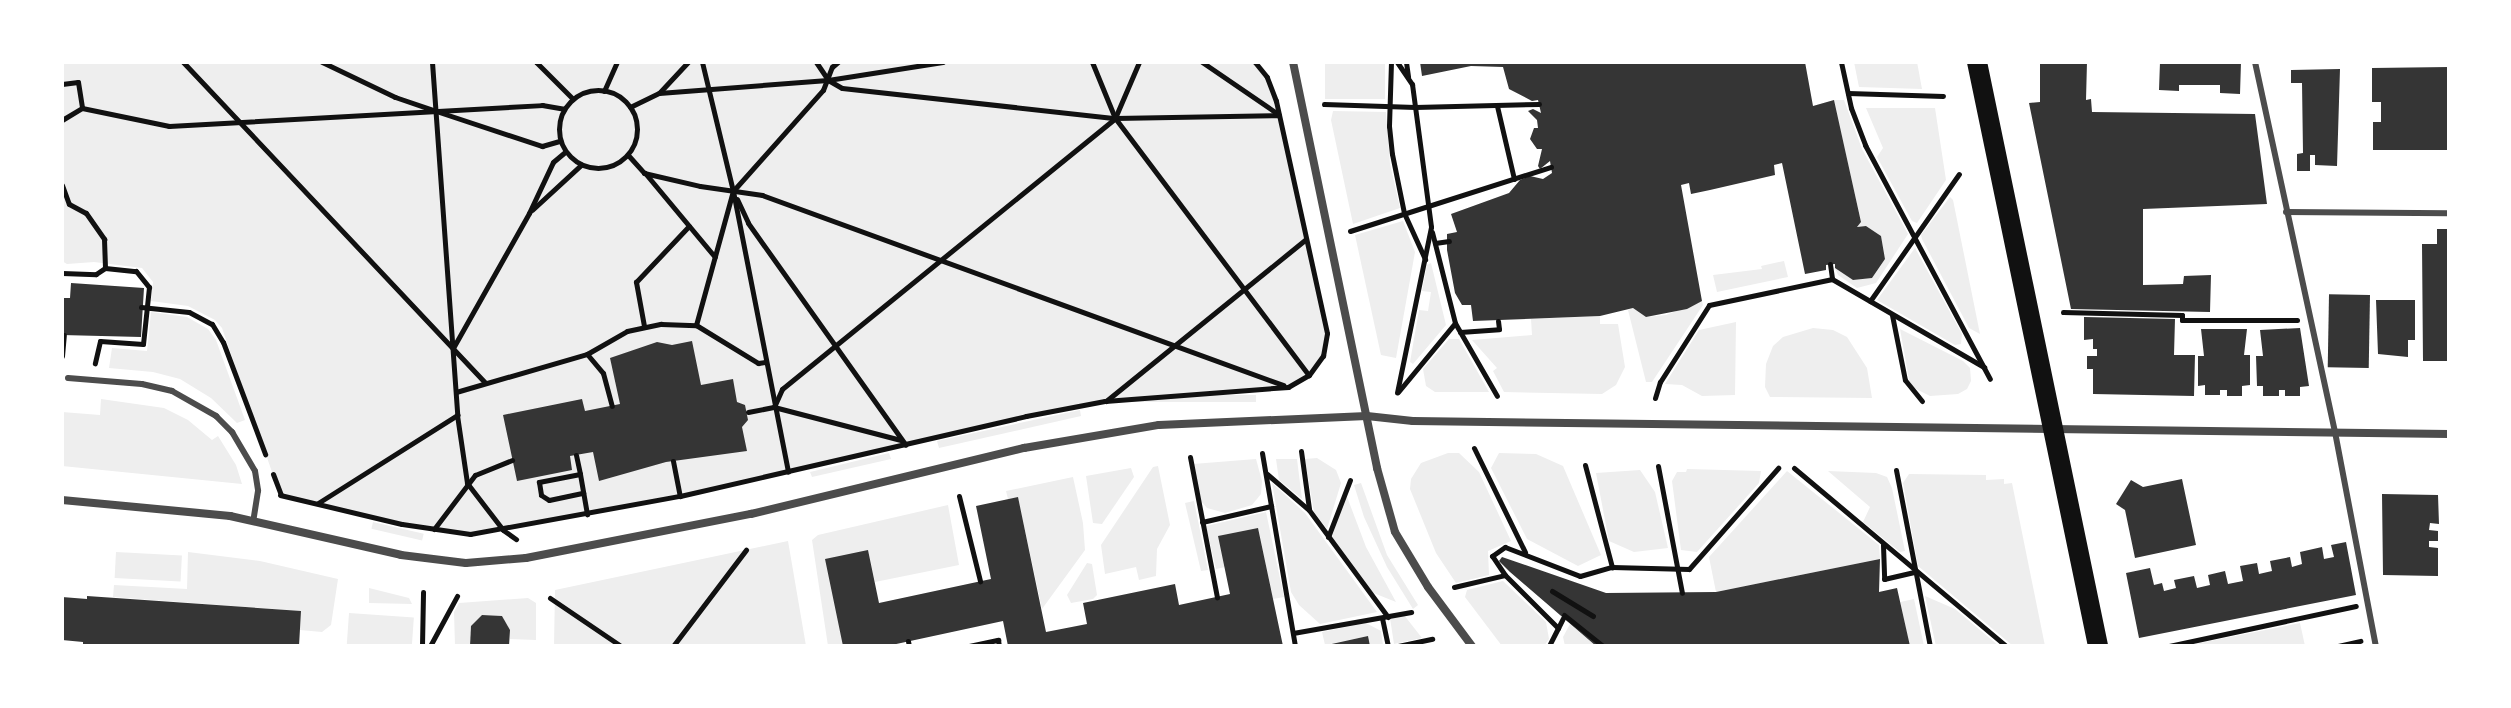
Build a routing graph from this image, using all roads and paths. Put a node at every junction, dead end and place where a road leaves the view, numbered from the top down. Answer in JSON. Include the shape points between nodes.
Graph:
{"nodes":[{"id":1,"x":183,"y":62,"type":"edge"},
{"id":2,"x":322,"y":62,"type":"edge"},
{"id":3,"x":432,"y":62,"type":"edge"},
{"id":4,"x":536,"y":62,"type":"edge"},
{"id":5,"x":617,"y":62,"type":"edge"},
{"id":6,"x":688,"y":62,"type":"edge"},
{"id":7,"x":702,"y":62,"type":"edge"},
{"id":8,"x":816,"y":62,"type":"edge"},
{"id":9,"x":838,"y":62,"type":"edge"},
{"id":10,"x":943,"y":62,"type":"edge"},
{"id":11,"x":1092,"y":62,"type":"edge"},
{"id":12,"x":1139,"y":62,"type":"edge"},
{"id":13,"x":1202,"y":62,"type":"edge"},
{"id":14,"x":1255,"y":62,"type":"edge"},
{"id":15,"x":1293,"y":62,"type":"edge"},
{"id":16,"x":1394,"y":62,"type":"edge"},
{"id":17,"x":1406,"y":62,"type":"edge"},
{"id":18,"x":1841,"y":62,"type":"edge"},
{"id":19,"x":1977,"y":62,"type":"edge"},
{"id":20,"x":2255,"y":62,"type":"edge"},
{"id":21,"x":1408,"y":78,"type":"junction"},
{"id":22,"x":828,"y":80,"type":"junction"},
{"id":23,"x":62,"y":84,"type":"edge"},
{"id":24,"x":708,"y":89,"type":"junction"},
{"id":25,"x":604,"y":91,"type":"junction"},
{"id":26,"x":659,"y":93,"type":"junction"},
{"id":27,"x":1848,"y":93,"type":"junction"},
{"id":28,"x":1943,"y":96,"type":"dead end"},
{"id":29,"x":573,"y":99,"type":"junction"},
{"id":30,"x":1324,"y":104,"type":"dead end"},
{"id":31,"x":1539,"y":104,"type":"dead end"},
{"id":32,"x":1497,"y":105,"type":"junction"},
{"id":33,"x":1389,"y":106,"type":"junction"},
{"id":34,"x":630,"y":107,"type":"junction"},
{"id":35,"x":1415,"y":107,"type":"junction"},
{"id":36,"x":82,"y":108,"type":"junction"},
{"id":37,"x":564,"y":109,"type":"junction"},
{"id":38,"x":436,"y":111,"type":"junction"},
{"id":39,"x":1279,"y":115,"type":"junction"},
{"id":40,"x":1115,"y":118,"type":"junction"},
{"id":41,"x":62,"y":120,"type":"edge"},
{"id":42,"x":240,"y":121,"type":"junction"},
{"id":43,"x":560,"y":141,"type":"junction"},
{"id":44,"x":565,"y":152,"type":"junction"},
{"id":45,"x":628,"y":155,"type":"junction"},
{"id":46,"x":581,"y":165,"type":"junction"},
{"id":47,"x":1551,"y":167,"type":"dead end"},
{"id":48,"x":644,"y":173,"type":"junction"},
{"id":49,"x":1959,"y":174,"type":"dead end"},
{"id":50,"x":1514,"y":179,"type":"junction"},
{"id":51,"x":62,"y":185,"type":"edge"},
{"id":52,"x":733,"y":191,"type":"junction"},
{"id":53,"x":65,"y":205,"type":"edge"},
{"id":54,"x":1428,"y":206,"type":"junction"},
{"id":55,"x":2286,"y":212,"type":"junction"},
{"id":56,"x":529,"y":213,"type":"junction"},
{"id":57,"x":1404,"y":213,"type":"junction"},
{"id":58,"x":2449,"y":213,"type":"edge"},
{"id":59,"x":689,"y":226,"type":"junction"},
{"id":60,"x":1431,"y":227,"type":"junction"},
{"id":61,"x":1350,"y":231,"type":"dead end"},
{"id":62,"x":1915,"y":238,"type":"junction"},
{"id":63,"x":1306,"y":239,"type":"junction"},
{"id":64,"x":1449,"y":241,"type":"dead end"},
{"id":65,"x":1435,"y":243,"type":"junction"},
{"id":66,"x":715,"y":257,"type":"junction"},
{"id":67,"x":941,"y":259,"type":"junction"},
{"id":68,"x":1425,"y":260,"type":"junction"},
{"id":69,"x":1830,"y":264,"type":"dead end"},
{"id":70,"x":105,"y":268,"type":"junction"},
{"id":71,"x":62,"y":273,"type":"edge"},
{"id":72,"x":1832,"y":279,"type":"junction"},
{"id":73,"x":1243,"y":289,"type":"junction"},
{"id":74,"x":1458,"y":296,"type":"dead end"},
{"id":75,"x":1449,"y":298,"type":"junction"},
{"id":76,"x":1870,"y":301,"type":"junction"},
{"id":77,"x":144,"y":307,"type":"junction"},
{"id":78,"x":2063,"y":312,"type":"dead end"},
{"id":79,"x":1892,"y":314,"type":"junction"},
{"id":80,"x":2310,"y":320,"type":"junction"},
{"id":81,"x":1484,"y":321,"type":"dead end"},
{"id":82,"x":1498,"y":321,"type":"dead end"},
{"id":83,"x":1455,"y":323,"type":"junction"},
{"id":84,"x":696,"y":325,"type":"junction"},
{"id":85,"x":644,"y":326,"type":"junction"},
{"id":86,"x":1484,"y":330,"type":"junction"},
{"id":87,"x":1460,"y":332,"type":"junction"},
{"id":88,"x":64,"y":335,"type":"dead end"},
{"id":89,"x":1175,"y":344,"type":"junction"},
{"id":90,"x":835,"y":345,"type":"junction"},
{"id":91,"x":453,"y":349,"type":"junction"},
{"id":92,"x":587,"y":354,"type":"junction"},
{"id":93,"x":62,"y":358,"type":"edge"},
{"id":94,"x":74,"y":361,"type":"dead end"},
{"id":95,"x":86,"y":362,"type":"dead end"},
{"id":96,"x":765,"y":362,"type":"junction"},
{"id":97,"x":1984,"y":367,"type":"junction"},
{"id":98,"x":1309,"y":375,"type":"junction"},
{"id":99,"x":68,"y":378,"type":"dead end"},
{"id":100,"x":1990,"y":379,"type":"dead end"},
{"id":101,"x":486,"y":383,"type":"junction"},
{"id":102,"x":1288,"y":387,"type":"junction"},
{"id":103,"x":456,"y":392,"type":"junction"},
{"id":104,"x":1497,"y":396,"type":"dead end"},
{"id":105,"x":1655,"y":398,"type":"dead end"},
{"id":106,"x":1105,"y":401,"type":"junction"},
{"id":107,"x":1922,"y":401,"type":"dead end"},
{"id":108,"x":612,"y":406,"type":"dead end"},
{"id":109,"x":774,"y":407,"type":"junction"},
{"id":110,"x":748,"y":412,"type":"dead end"},
{"id":111,"x":457,"y":415,"type":"junction"},
{"id":112,"x":1367,"y":416,"type":"junction"},
{"id":113,"x":2053,"y":430,"type":"junction"},
{"id":114,"x":2335,"y":432,"type":"junction"},
{"id":115,"x":2449,"y":434,"type":"edge"},
{"id":116,"x":904,"y":443,"type":"junction"},
{"id":117,"x":1474,"y":448,"type":"dead end"},
{"id":118,"x":1301,"y":451,"type":"dead end"},
{"id":119,"x":1262,"y":453,"type":"dead end"},
{"id":120,"x":576,"y":455,"type":"dead end"},
{"id":121,"x":1190,"y":457,"type":"dead end"},
{"id":122,"x":512,"y":460,"type":"dead end"},
{"id":123,"x":673,"y":461,"type":"dead end"},
{"id":124,"x":1585,"y":465,"type":"dead end"},
{"id":125,"x":1658,"y":466,"type":"dead end"},
{"id":126,"x":1778,"y":468,"type":"dead end"},
{"id":127,"x":1794,"y":468,"type":"dead end"},
{"id":128,"x":1896,"y":470,"type":"dead end"},
{"id":129,"x":788,"y":472,"type":"junction"},
{"id":130,"x":580,"y":474,"type":"junction"},
{"id":131,"x":1266,"y":474,"type":"junction"},
{"id":132,"x":1350,"y":480,"type":"dead end"},
{"id":133,"x":467,"y":483,"type":"junction"},
{"id":134,"x":583,"y":493,"type":"junction"},
{"id":135,"x":680,"y":496,"type":"junction"},
{"id":136,"x":959,"y":496,"type":"dead end"},
{"id":137,"x":62,"y":500,"type":"edge"},
{"id":138,"x":317,"y":504,"type":"junction"},
{"id":139,"x":1271,"y":506,"type":"junction"},
{"id":140,"x":1309,"y":510,"type":"junction"},
{"id":141,"x":587,"y":514,"type":"junction"},
{"id":142,"x":253,"y":521,"type":"junction"},
{"id":143,"x":1202,"y":522,"type":"junction"},
{"id":144,"x":434,"y":529,"type":"junction"},
{"id":145,"x":503,"y":530,"type":"junction"},
{"id":146,"x":1328,"y":537,"type":"junction"},
{"id":147,"x":516,"y":539,"type":"dead end"},
{"id":148,"x":1883,"y":544,"type":"junction"},
{"id":149,"x":746,"y":550,"type":"dead end"},
{"id":150,"x":1525,"y":552,"type":"junction"},
{"id":151,"x":1612,"y":567,"type":"junction"},
{"id":152,"x":1679,"y":568,"type":"junction"},
{"id":153,"x":1915,"y":572,"type":"junction"},
{"id":154,"x":1505,"y":575,"type":"junction"},
{"id":155,"x":1580,"y":576,"type":"junction"},
{"id":156,"x":980,"y":581,"type":"dead end"},
{"id":157,"x":1577,"y":583,"type":"dead end"},
{"id":158,"x":1454,"y":587,"type":"dead end"},
{"id":159,"x":1552,"y":591,"type":"dead end"},
{"id":160,"x":423,"y":592,"type":"dead end"},
{"id":161,"x":1682,"y":593,"type":"dead end"},
{"id":162,"x":457,"y":596,"type":"dead end"},
{"id":163,"x":1217,"y":597,"type":"dead end"},
{"id":164,"x":550,"y":598,"type":"dead end"},
{"id":165,"x":2368,"y":604,"type":"junction"},
{"id":166,"x":1411,"y":612,"type":"dead end"},
{"id":167,"x":1593,"y":616,"type":"dead end"},
{"id":168,"x":1385,"y":617,"type":"junction"},
{"id":169,"x":1558,"y":628,"type":"junction"},
{"id":170,"x":1293,"y":633,"type":"junction"},
{"id":171,"x":1554,"y":637,"type":"junction"},
{"id":172,"x":1432,"y":639,"type":"dead end"},
{"id":173,"x":2375,"y":642,"type":"edge"},
{"id":174,"x":989,"y":644,"type":"edge"},
{"id":175,"x":422,"y":646,"type":"edge"},
{"id":176,"x":430,"y":646,"type":"edge"},
{"id":177,"x":621,"y":646,"type":"edge"},
{"id":178,"x":673,"y":646,"type":"edge"},
{"id":179,"x":969,"y":646,"type":"edge"},
{"id":180,"x":999,"y":646,"type":"edge"},
{"id":181,"x":1295,"y":646,"type":"edge"},
{"id":182,"x":1388,"y":646,"type":"edge"},
{"id":183,"x":1398,"y":646,"type":"edge"},
{"id":184,"x":1472,"y":646,"type":"edge"},
{"id":185,"x":1549,"y":646,"type":"edge"},
{"id":186,"x":1559,"y":646,"type":"edge"},
{"id":187,"x":1603,"y":646,"type":"edge"},
{"id":188,"x":1930,"y":646,"type":"edge"},
{"id":189,"x":2006,"y":646,"type":"edge"},
{"id":190,"x":2098,"y":646,"type":"edge"},
{"id":191,"x":2169,"y":646,"type":"edge"},
{"id":192,"x":2338,"y":646,"type":"edge"}],
"edges":[{"from":1,"to":42,"type":"path"},
{"from":2,"to":38,"type":"path"},
{"from":3,"to":38,"type":"path"},
{"from":4,"to":29,"type":"path"},
{"from":5,"to":25,"type":"path"},
{"from":6,"to":26,"type":"path"},
{"from":7,"to":24,"type":"path"},
{"from":8,"to":22,"type":"path"},
{"from":9,"to":22,"type":"path"},
{"from":10,"to":22,"type":"path"},
{"from":11,"to":40,"type":"path"},
{"from":12,"to":40,"type":"path"},
{"from":13,"to":39,"type":"path"},
{"from":14,"to":39,"type":"path","via":[[1267,77]]},
{"from":15,"to":112,"type":"street"},
{"from":16,"to":21,"type":"path"},
{"from":16,"to":33,"type":"path"},
{"from":17,"to":21,"type":"path"},
{"from":18,"to":27,"type":"path"},
{"from":19,"to":113,"type":"main road"},
{"from":20,"to":55,"type":"lane"},
{"from":21,"to":35,"type":"path"},
{"from":22,"to":24,"type":"path"},
{"from":22,"to":40,"type":"path","via":[[842,88]]},
{"from":22,"to":52,"type":"path"},
{"from":23,"to":36,"type":"path","via":[[78,82]]},
{"from":24,"to":26,"type":"path"},
{"from":24,"to":52,"type":"path"},
{"from":25,"to":29,"type":"path","via":[[584,92]]},
{"from":25,"to":34,"type":"path","via":[[622,97]]},
{"from":26,"to":34,"type":"path"},
{"from":27,"to":28,"type":"path"},
{"from":27,"to":62,"type":"path","via":[[1865,145]]},
{"from":29,"to":37,"type":"path"},
{"from":30,"to":33,"type":"path"},
{"from":31,"to":32,"type":"path"},
{"from":32,"to":35,"type":"path"},
{"from":32,"to":50,"type":"path"},
{"from":33,"to":35,"type":"path"},
{"from":33,"to":57,"type":"path"},
{"from":34,"to":45,"type":"path","via":[[637,131]]},
{"from":35,"to":54,"type":"path"},
{"from":36,"to":41,"type":"path"},
{"from":36,"to":42,"type":"path","via":[[157,126]]},
{"from":37,"to":38,"type":"path","via":[[542,105]]},
{"from":37,"to":43,"type":"path"},
{"from":38,"to":42,"type":"path"},
{"from":38,"to":43,"type":"path","via":[[542,146]]},
{"from":38,"to":91,"type":"path"},
{"from":39,"to":40,"type":"path"},
{"from":39,"to":63,"type":"path"},
{"from":40,"to":67,"type":"path"},
{"from":40,"to":73,"type":"path"},
{"from":42,"to":91,"type":"path"},
{"from":43,"to":44,"type":"path"},
{"from":44,"to":46,"type":"path"},
{"from":44,"to":56,"type":"path","via":[[553,162]]},
{"from":45,"to":46,"type":"path","via":[[607,168]]},
{"from":45,"to":48,"type":"path"},
{"from":46,"to":56,"type":"path"},
{"from":47,"to":50,"type":"path"},
{"from":48,"to":52,"type":"path"},
{"from":48,"to":59,"type":"path"},
{"from":49,"to":62,"type":"path"},
{"from":50,"to":54,"type":"path"},
{"from":51,"to":53,"type":"path"},
{"from":52,"to":66,"type":"path"},
{"from":52,"to":67,"type":"path","via":[[762,195]]},
{"from":52,"to":90,"type":"path","via":[[748,223]]},
{"from":52,"to":96,"type":"path"},
{"from":53,"to":70,"type":"path","via":[[86,213],[104,239]]},
{"from":54,"to":57,"type":"path"},
{"from":54,"to":60,"type":"path"},
{"from":55,"to":58,"type":"lane"},
{"from":55,"to":80,"type":"lane"},
{"from":56,"to":91,"type":"path"},
{"from":57,"to":61,"type":"path"},
{"from":57,"to":68,"type":"path"},
{"from":59,"to":66,"type":"path"},
{"from":59,"to":85,"type":"path","via":[[636,282]]},
{"from":60,"to":65,"type":"path"},
{"from":60,"to":68,"type":"path"},
{"from":62,"to":76,"type":"path"},
{"from":62,"to":97,"type":"path"},
{"from":63,"to":73,"type":"path"},
{"from":63,"to":98,"type":"path","via":[[1327,333],[1323,356]]},
{"from":64,"to":65,"type":"path"},
{"from":65,"to":75,"type":"path"},
{"from":66,"to":84,"type":"path"},
{"from":67,"to":89,"type":"path"},
{"from":67,"to":90,"type":"path"},
{"from":68,"to":83,"type":"path","via":[[1397,393]]},
{"from":69,"to":72,"type":"path"},
{"from":70,"to":71,"type":"path","via":[[96,274]]},
{"from":70,"to":77,"type":"path","via":[[136,271],[149,287]]},
{"from":72,"to":76,"type":"path"},
{"from":72,"to":105,"type":"path","via":[[1709,305]]},
{"from":73,"to":89,"type":"path"},
{"from":73,"to":98,"type":"path"},
{"from":74,"to":75,"type":"path"},
{"from":75,"to":83,"type":"path"},
{"from":76,"to":79,"type":"path"},
{"from":77,"to":95,"type":"path","via":[[143,344],[100,339],[98,363]]},
{"from":77,"to":138,"type":"path","via":[[189,312],[218,332],[281,495]]},
{"from":78,"to":80,"type":"path","via":[[2182,315],[2182,320]]},
{"from":79,"to":97,"type":"path"},
{"from":79,"to":107,"type":"path","via":[[1905,380]]},
{"from":80,"to":114,"type":"lane"},
{"from":81,"to":86,"type":"path"},
{"from":82,"to":86,"type":"path","via":[[1499,329]]},
{"from":83,"to":87,"type":"path"},
{"from":84,"to":85,"type":"path"},
{"from":84,"to":96,"type":"path","via":[[758,363]]},
{"from":85,"to":92,"type":"path"},
{"from":86,"to":87,"type":"path"},
{"from":87,"to":104,"type":"path"},
{"from":88,"to":93,"type":"path"},
{"from":89,"to":102,"type":"path"},
{"from":89,"to":106,"type":"path"},
{"from":90,"to":109,"type":"path","via":[[782,389]]},
{"from":90,"to":116,"type":"path"},
{"from":91,"to":101,"type":"path"},
{"from":91,"to":103,"type":"path"},
{"from":92,"to":101,"type":"path"},
{"from":92,"to":108,"type":"path","via":[[603,373]]},
{"from":93,"to":94,"type":"path"},
{"from":96,"to":109,"type":"path"},
{"from":97,"to":100,"type":"path"},
{"from":98,"to":102,"type":"path"},
{"from":99,"to":142,"type":"lane","via":[[172,391],[216,416],[255,471]]},
{"from":101,"to":103,"type":"path"},
{"from":102,"to":106,"type":"path"},
{"from":103,"to":111,"type":"path"},
{"from":106,"to":116,"type":"path"},
{"from":109,"to":110,"type":"path"},
{"from":109,"to":116,"type":"path"},
{"from":109,"to":129,"type":"path"},
{"from":111,"to":133,"type":"path"},
{"from":111,"to":138,"type":"path"},
{"from":112,"to":113,"type":"street","via":[[1413,421]]},
{"from":112,"to":142,"type":"street","via":[[1108,431],[751,514],[507,561],[466,563],[401,555]]},
{"from":112,"to":184,"type":"street","via":[[1395,532]]},
{"from":113,"to":114,"type":"street"},
{"from":113,"to":190,"type":"main road"},
{"from":114,"to":115,"type":"street"},
{"from":114,"to":165,"type":"lane"},
{"from":116,"to":129,"type":"path"},
{"from":117,"to":150,"type":"path"},
{"from":118,"to":140,"type":"path"},
{"from":119,"to":131,"type":"path"},
{"from":120,"to":130,"type":"path"},
{"from":121,"to":143,"type":"path"},
{"from":122,"to":133,"type":"path","via":[[487,468]]},
{"from":123,"to":135,"type":"path"},
{"from":124,"to":151,"type":"path"},
{"from":125,"to":152,"type":"path"},
{"from":126,"to":152,"type":"path","via":[[1689,569]]},
{"from":127,"to":148,"type":"path"},
{"from":128,"to":153,"type":"path"},
{"from":129,"to":135,"type":"path"},
{"from":130,"to":134,"type":"path"},
{"from":130,"to":134,"type":"path","via":[[539,482],[541,495],[549,500]]},
{"from":131,"to":139,"type":"path"},
{"from":131,"to":140,"type":"path"},
{"from":132,"to":146,"type":"path"},
{"from":133,"to":144,"type":"path"},
{"from":133,"to":145,"type":"path"},
{"from":134,"to":141,"type":"path"},
{"from":135,"to":141,"type":"path"},
{"from":136,"to":156,"type":"path"},
{"from":137,"to":142,"type":"street"},
{"from":138,"to":144,"type":"path"},
{"from":139,"to":143,"type":"path"},
{"from":139,"to":170,"type":"path"},
{"from":140,"to":146,"type":"path"},
{"from":141,"to":145,"type":"path"},
{"from":143,"to":163,"type":"path"},
{"from":144,"to":145,"type":"path","via":[[470,534]]},
{"from":145,"to":147,"type":"path"},
{"from":146,"to":168,"type":"path"},
{"from":148,"to":153,"type":"path"},
{"from":148,"to":153,"type":"path","via":[[1882,579]]},
{"from":149,"to":178,"type":"path"},
{"from":150,"to":154,"type":"path","via":[[1505,547],[1492,556]]},
{"from":150,"to":155,"type":"path"},
{"from":151,"to":152,"type":"path"},
{"from":151,"to":155,"type":"path"},
{"from":152,"to":161,"type":"path"},
{"from":153,"to":188,"type":"path"},
{"from":153,"to":189,"type":"path"},
{"from":154,"to":158,"type":"path"},
{"from":154,"to":169,"type":"path"},
{"from":155,"to":157,"type":"path"},
{"from":159,"to":167,"type":"path"},
{"from":160,"to":175,"type":"path"},
{"from":162,"to":176,"type":"path"},
{"from":164,"to":177,"type":"path"},
{"from":165,"to":173,"type":"lane"},
{"from":165,"to":191,"type":"path"},
{"from":166,"to":168,"type":"path"},
{"from":168,"to":170,"type":"path"},
{"from":168,"to":182,"type":"path"},
{"from":169,"to":171,"type":"path"},
{"from":169,"to":187,"type":"path","via":[[1564,616]]},
{"from":170,"to":181,"type":"path"},
{"from":171,"to":185,"type":"path"},
{"from":171,"to":186,"type":"path"},
{"from":172,"to":183,"type":"path"},
{"from":173,"to":192,"type":"path"},
{"from":174,"to":179,"type":"path"},
{"from":174,"to":180,"type":"path","via":[[998,640]]}]}
